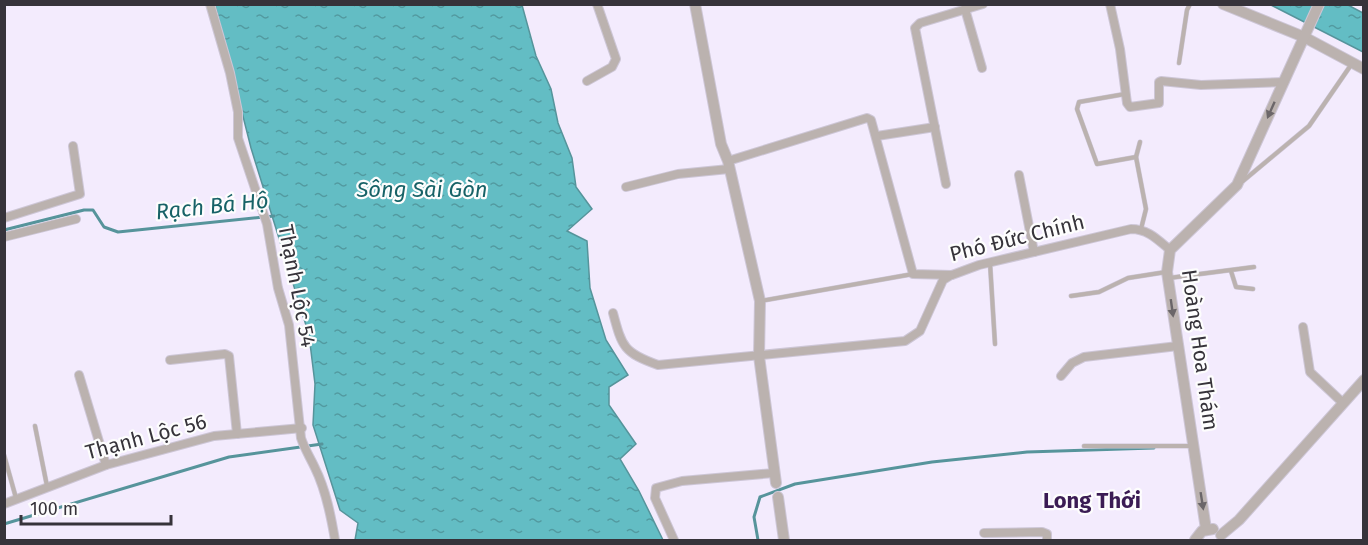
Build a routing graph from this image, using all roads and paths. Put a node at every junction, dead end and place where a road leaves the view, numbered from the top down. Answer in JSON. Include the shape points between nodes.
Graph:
{"nodes":[{"id":1,"x":210,"y":4,"type":"edge"},
{"id":2,"x":597,"y":4,"type":"edge"},
{"id":3,"x":695,"y":4,"type":"edge"},
{"id":4,"x":983,"y":4,"type":"edge"},
{"id":5,"x":1110,"y":4,"type":"edge"},
{"id":6,"x":1190,"y":4,"type":"edge"},
{"id":7,"x":1223,"y":4,"type":"edge"},
{"id":8,"x":1319,"y":4,"type":"edge"},
{"id":9,"x":965,"y":9,"type":"junction"},
{"id":10,"x":1306,"y":32,"type":"junction"},
{"id":11,"x":1353,"y":62,"type":"junction"},
{"id":12,"x":1179,"y":63,"type":"dead end"},
{"id":13,"x":982,"y":68,"type":"dead end"},
{"id":14,"x":1364,"y":69,"type":"edge"},
{"id":15,"x":587,"y":81,"type":"dead end"},
{"id":16,"x":1284,"y":82,"type":"junction"},
{"id":17,"x":1125,"y":94,"type":"junction"},
{"id":18,"x":935,"y":127,"type":"junction"},
{"id":19,"x":877,"y":136,"type":"junction"},
{"id":20,"x":1140,"y":142,"type":"dead end"},
{"id":21,"x":73,"y":146,"type":"dead end"},
{"id":22,"x":1136,"y":157,"type":"junction"},
{"id":23,"x":728,"y":165,"type":"junction"},
{"id":24,"x":1019,"y":176,"type":"dead end"},
{"id":25,"x":946,"y":184,"type":"dead end"},
{"id":26,"x":1237,"y":185,"type":"junction"},
{"id":27,"x":626,"y":187,"type":"dead end"},
{"id":28,"x":4,"y":218,"type":"edge"},
{"id":29,"x":76,"y":219,"type":"dead end"},
{"id":30,"x":1141,"y":229,"type":"junction"},
{"id":31,"x":4,"y":237,"type":"edge"},
{"id":32,"x":1170,"y":250,"type":"junction"},
{"id":33,"x":1034,"y":252,"type":"junction"},
{"id":34,"x":990,"y":262,"type":"junction"},
{"id":35,"x":1254,"y":267,"type":"dead end"},
{"id":36,"x":1231,"y":271,"type":"junction"},
{"id":37,"x":913,"y":274,"type":"junction"},
{"id":38,"x":952,"y":275,"type":"junction"},
{"id":39,"x":1168,"y":275,"type":"junction"},
{"id":40,"x":1252,"y":289,"type":"dead end"},
{"id":41,"x":1071,"y":296,"type":"dead end"},
{"id":42,"x":760,"y":301,"type":"junction"},
{"id":43,"x":613,"y":313,"type":"dead end"},
{"id":44,"x":1303,"y":327,"type":"dead end"},
{"id":45,"x":995,"y":344,"type":"dead end"},
{"id":46,"x":1178,"y":346,"type":"junction"},
{"id":47,"x":759,"y":356,"type":"junction"},
{"id":48,"x":170,"y":360,"type":"dead end"},
{"id":49,"x":79,"y":375,"type":"dead end"},
{"id":50,"x":1061,"y":376,"type":"dead end"},
{"id":51,"x":1364,"y":380,"type":"edge"},
{"id":52,"x":1343,"y":403,"type":"junction"},
{"id":53,"x":35,"y":426,"type":"dead end"},
{"id":54,"x":302,"y":428,"type":"junction"},
{"id":55,"x":237,"y":434,"type":"junction"},
{"id":56,"x":1084,"y":446,"type":"dead end"},
{"id":57,"x":1194,"y":446,"type":"junction"},
{"id":58,"x":4,"y":455,"type":"edge"},
{"id":59,"x":106,"y":465,"type":"junction"},
{"id":60,"x":775,"y":478,"type":"junction"},
{"id":61,"x":47,"y":486,"type":"junction"},
{"id":62,"x":778,"y":496,"type":"joint"},
{"id":63,"x":17,"y":499,"type":"junction"},
{"id":64,"x":4,"y":504,"type":"edge"},
{"id":65,"x":1206,"y":529,"type":"junction"},
{"id":66,"x":984,"y":533,"type":"dead end"},
{"id":67,"x":1222,"y":538,"type":"edge"},
{"id":68,"x":335,"y":540,"type":"edge"},
{"id":69,"x":674,"y":540,"type":"edge"},
{"id":70,"x":784,"y":540,"type":"edge"},
{"id":71,"x":1047,"y":540,"type":"edge"},
{"id":72,"x":1195,"y":540,"type":"edge"}],
"edges":[{"from":1,"to":54,"type":"street","name":"Thạnh Lộc 54","via":[[230,73],[237,138],[267,223],[278,288],[290,325]]},
{"from":2,"to":15,"type":"street","via":[[615,59],[612,67]]},
{"from":3,"to":23,"type":"street"},
{"from":4,"to":9,"type":"street"},
{"from":5,"to":17,"type":"street"},
{"from":6,"to":12,"type":"lane"},
{"from":7,"to":10,"type":"street"},
{"from":8,"to":10,"type":"street","name":"Hoàng Hoa Thám"},
{"from":9,"to":13,"type":"street"},
{"from":9,"to":18,"type":"street","via":[[915,28]]},
{"from":10,"to":11,"type":"street"},
{"from":10,"to":16,"type":"street","name":"Hoàng Hoa Thám"},
{"from":11,"to":14,"type":"street"},
{"from":11,"to":26,"type":"lane","via":[[1309,126]]},
{"from":16,"to":17,"type":"street","via":[[1202,85],[1161,81],[1159,103],[1134,107],[1126,103]]},
{"from":16,"to":26,"type":"street","name":"Hoàng Hoa Thám","one_way":true},
{"from":17,"to":22,"type":"lane","via":[[1079,102],[1077,109],[1097,165]]},
{"from":18,"to":19,"type":"street"},
{"from":18,"to":25,"type":"street"},
{"from":19,"to":23,"type":"street","via":[[867,118]]},
{"from":19,"to":37,"type":"street"},
{"from":20,"to":22,"type":"lane"},
{"from":21,"to":28,"type":"street","via":[[80,194]]},
{"from":22,"to":30,"type":"lane","via":[[1146,209]]},
{"from":23,"to":27,"type":"street"},
{"from":23,"to":42,"type":"street"},
{"from":24,"to":33,"type":"street"},
{"from":26,"to":32,"type":"street","name":"Hoàng Hoa Thám"},
{"from":29,"to":31,"type":"street"},
{"from":30,"to":32,"type":"street"},
{"from":30,"to":33,"type":"street","name":"Phó Đức Chính"},
{"from":32,"to":39,"type":"street","name":"Hoàng Hoa Thám"},
{"from":33,"to":34,"type":"street","name":"Phó Đức Chính"},
{"from":34,"to":38,"type":"street","name":"Phó Đức Chính"},
{"from":34,"to":45,"type":"lane"},
{"from":35,"to":36,"type":"lane"},
{"from":36,"to":39,"type":"lane"},
{"from":36,"to":40,"type":"lane","via":[[1236,287]]},
{"from":37,"to":38,"type":"street","name":"Phó Đức Chính"},
{"from":37,"to":42,"type":"lane","name":"Phó Đức Chính"},
{"from":38,"to":47,"type":"street","via":[[943,280],[920,331],[905,341]]},
{"from":39,"to":41,"type":"lane","via":[[1128,278],[1099,292]]},
{"from":39,"to":46,"type":"street","name":"Hoàng Hoa Thám","one_way":true},
{"from":42,"to":47,"type":"street"},
{"from":43,"to":47,"type":"street","via":[[621,345],[633,356],[658,365]]},
{"from":44,"to":52,"type":"street","via":[[1310,372]]},
{"from":46,"to":50,"type":"street","via":[[1084,357],[1072,363]]},
{"from":46,"to":57,"type":"street","name":"Hoàng Hoa Thám"},
{"from":47,"to":60,"type":"street"},
{"from":48,"to":55,"type":"street","via":[[229,356]]},
{"from":49,"to":59,"type":"street"},
{"from":51,"to":52,"type":"street"},
{"from":52,"to":67,"type":"street"},
{"from":53,"to":61,"type":"lane"},
{"from":54,"to":55,"type":"street","name":"Thạnh Lộc 56"},
{"from":54,"to":68,"type":"street","name":"Thạnh Lộc 54","via":[[305,452],[322,486]]},
{"from":55,"to":59,"type":"street","name":"Thạnh Lộc 56","via":[[214,436]]},
{"from":56,"to":57,"type":"lane"},
{"from":57,"to":65,"type":"street","name":"Hoàng Hoa Thám","one_way":true},
{"from":58,"to":63,"type":"lane"},
{"from":59,"to":61,"type":"street","name":"Thạnh Lộc 56"},
{"from":60,"to":62,"type":"street"},
{"from":60,"to":69,"type":"street","via":[[682,481],[656,488],[655,498]]},
{"from":61,"to":63,"type":"street","name":"Thạnh Lộc 56"},
{"from":62,"to":70,"type":"street"},
{"from":63,"to":64,"type":"street","name":"Thạnh Lộc 56"},
{"from":65,"to":67,"type":"street","via":[[1215,530]]},
{"from":65,"to":72,"type":"street"},
{"from":66,"to":71,"type":"street","via":[[1042,532],[1047,534]]}]}
